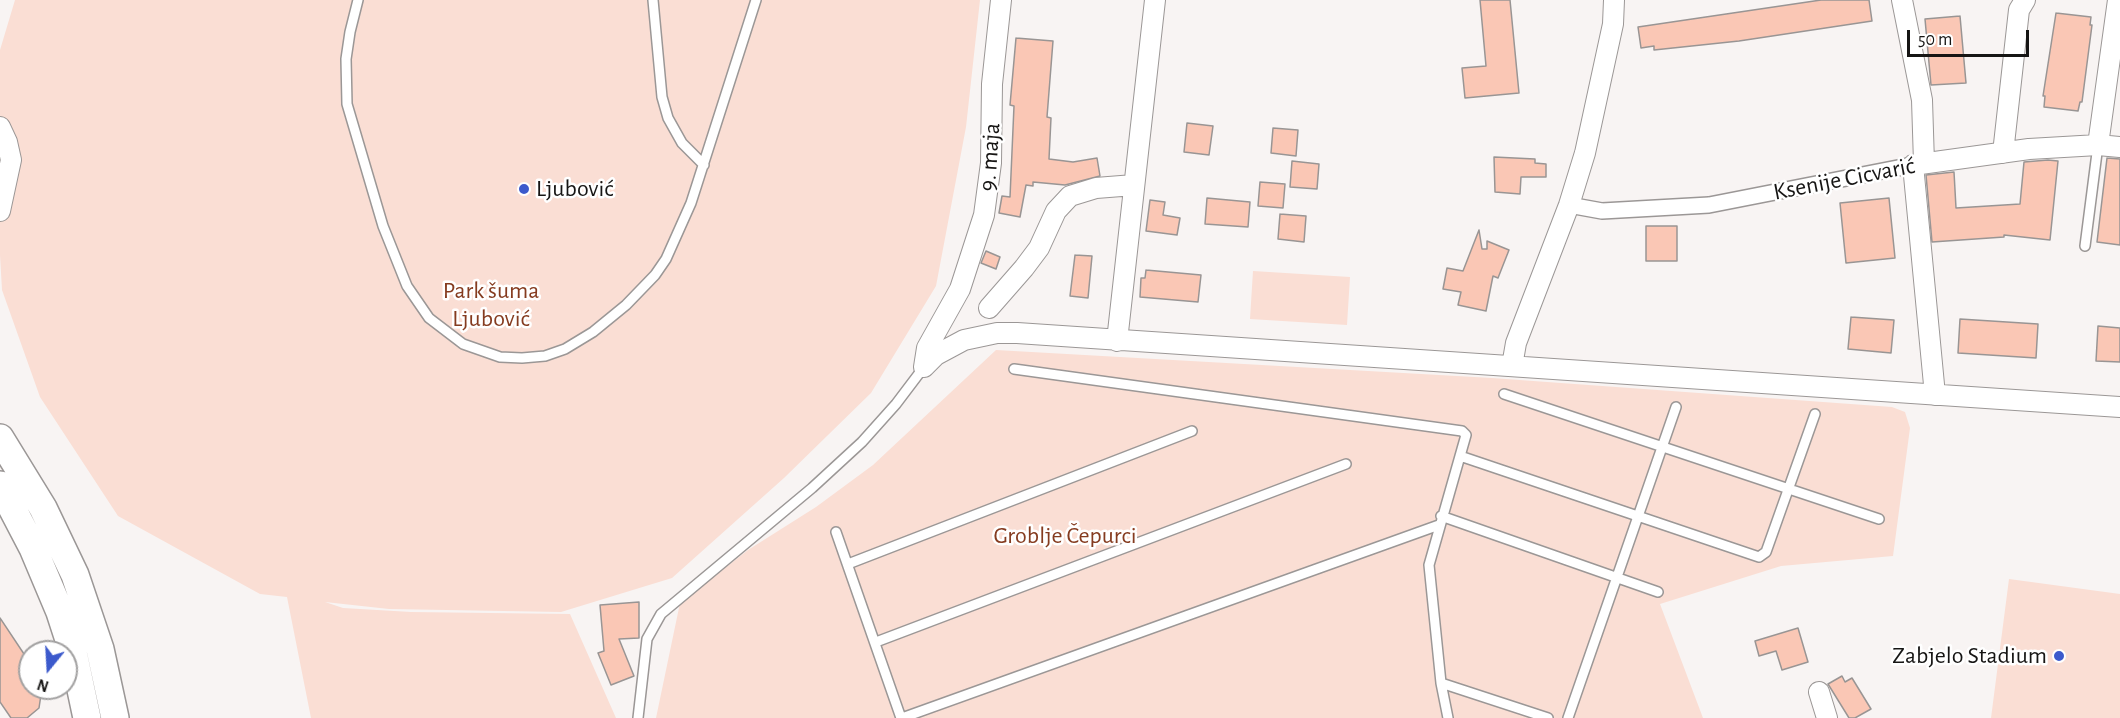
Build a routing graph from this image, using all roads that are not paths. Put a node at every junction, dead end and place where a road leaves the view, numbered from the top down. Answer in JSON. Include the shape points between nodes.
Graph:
{"nodes":[{"id":1,"x":358,"y":0,"type":"edge"},
{"id":2,"x":653,"y":0,"type":"edge"},
{"id":3,"x":756,"y":0,"type":"edge"},
{"id":4,"x":1001,"y":0,"type":"edge"},
{"id":5,"x":1155,"y":0,"type":"edge"},
{"id":6,"x":1614,"y":0,"type":"edge"},
{"id":7,"x":1902,"y":0,"type":"edge"},
{"id":8,"x":2025,"y":0,"type":"edge"},
{"id":9,"x":2118,"y":0,"type":"edge"},
{"id":10,"x":0,"y":127,"type":"edge"},
{"id":11,"x":2098,"y":145,"type":"junction"},
{"id":12,"x":2120,"y":147,"type":"edge"},
{"id":13,"x":2003,"y":153,"type":"junction"},
{"id":14,"x":1919,"y":164,"type":"junction"},
{"id":15,"x":704,"y":165,"type":"junction"},
{"id":16,"x":1134,"y":185,"type":"junction"},
{"id":17,"x":1569,"y":205,"type":"junction"},
{"id":18,"x":0,"y":211,"type":"edge"},
{"id":19,"x":2085,"y":246,"type":"dead end"},
{"id":20,"x":951,"y":308,"type":"junction"},
{"id":21,"x":989,"y":308,"type":"dead end"},
{"id":22,"x":982,"y":335,"type":"junction"},
{"id":23,"x":1116,"y":341,"type":"junction"},
{"id":24,"x":924,"y":366,"type":"junction"},
{"id":25,"x":1512,"y":366,"type":"junction"},
{"id":26,"x":1014,"y":369,"type":"dead end"},
{"id":27,"x":1504,"y":394,"type":"dead end"},
{"id":28,"x":1935,"y":394,"type":"junction"},
{"id":29,"x":1676,"y":407,"type":"dead end"},
{"id":30,"x":2120,"y":407,"type":"edge"},
{"id":31,"x":1815,"y":414,"type":"dead end"},
{"id":32,"x":1192,"y":431,"type":"dead end"},
{"id":33,"x":0,"y":438,"type":"edge"},
{"id":34,"x":1662,"y":447,"type":"junction"},
{"id":35,"x":1460,"y":456,"type":"junction"},
{"id":36,"x":1346,"y":464,"type":"dead end"},
{"id":37,"x":0,"y":485,"type":"edge"},
{"id":38,"x":1789,"y":489,"type":"junction"},
{"id":39,"x":1638,"y":516,"type":"junction"},
{"id":40,"x":1879,"y":519,"type":"dead end"},
{"id":41,"x":1440,"y":520,"type":"junction"},
{"id":42,"x":836,"y":532,"type":"dead end"},
{"id":43,"x":848,"y":564,"type":"junction"},
{"id":44,"x":1616,"y":577,"type":"junction"},
{"id":45,"x":1658,"y":592,"type":"dead end"},
{"id":46,"x":876,"y":642,"type":"junction"},
{"id":47,"x":1441,"y":683,"type":"junction"},
{"id":48,"x":1819,"y":692,"type":"dead end"},
{"id":49,"x":87,"y":718,"type":"edge"},
{"id":50,"x":115,"y":718,"type":"edge"},
{"id":51,"x":638,"y":718,"type":"edge"},
{"id":52,"x":901,"y":718,"type":"edge"},
{"id":53,"x":1448,"y":718,"type":"edge"},
{"id":54,"x":1548,"y":718,"type":"edge"},
{"id":55,"x":1568,"y":718,"type":"edge"},
{"id":56,"x":1827,"y":718,"type":"edge"}],
"edges":[{"from":1,"to":15,"type":"lane","via":[[346,59],[353,128],[383,226],[407,286],[429,318],[463,344],[501,357],[545,356],[592,332],[626,305],[666,259]]},
{"from":2,"to":15,"type":"lane","via":[[662,97],[668,118],[682,143]]},
{"from":3,"to":15,"type":"lane"},
{"from":4,"to":20,"type":"street","name":"9. maja","via":[[992,84],[989,188],[978,240]]},
{"from":5,"to":16,"type":"street"},
{"from":6,"to":17,"type":"street","via":[[1613,24],[1585,153]]},
{"from":7,"to":14,"type":"street","via":[[1922,100]]},
{"from":8,"to":13,"type":"street","via":[[2019,10]]},
{"from":9,"to":11,"type":"street"},
{"from":10,"to":18,"type":"street","via":[[10,160]]},
{"from":11,"to":12,"type":"street","name":"Ksenije Cicvarić"},
{"from":11,"to":13,"type":"street","name":"Ksenije Cicvarić"},
{"from":11,"to":19,"type":"lane"},
{"from":13,"to":14,"type":"street","name":"Ksenije Cicvarić"},
{"from":14,"to":17,"type":"street","name":"Ksenije Cicvarić","via":[[1709,205],[1602,211]]},
{"from":14,"to":28,"type":"street"},
{"from":16,"to":21,"type":"street","via":[[1096,188],[1070,196],[1056,211],[1039,248]]},
{"from":16,"to":23,"type":"street"},
{"from":17,"to":25,"type":"street","via":[[1516,343]]},
{"from":20,"to":22,"type":"street","via":[[961,321]]},
{"from":20,"to":24,"type":"street","name":"9. maja","via":[[927,348]]},
{"from":22,"to":23,"type":"street","via":[[1017,333]]},
{"from":22,"to":24,"type":"street","via":[[951,345]]},
{"from":23,"to":25,"type":"street"},
{"from":24,"to":51,"type":"lane","via":[[862,442],[661,614],[647,639]]},
{"from":25,"to":28,"type":"street"},
{"from":26,"to":35,"type":"lane","via":[[1457,429],[1466,435]]},
{"from":27,"to":34,"type":"lane"},
{"from":28,"to":30,"type":"street"},
{"from":29,"to":34,"type":"lane"},
{"from":31,"to":38,"type":"lane"},
{"from":32,"to":43,"type":"lane"},
{"from":33,"to":50,"type":"main road","via":[[43,508],[75,575],[100,649]]},
{"from":34,"to":38,"type":"lane"},
{"from":34,"to":39,"type":"lane"},
{"from":35,"to":39,"type":"lane"},
{"from":35,"to":41,"type":"lane"},
{"from":36,"to":46,"type":"lane"},
{"from":37,"to":49,"type":"main road","via":[[60,612]]},
{"from":38,"to":39,"type":"lane","via":[[1766,552],[1759,557]]},
{"from":38,"to":40,"type":"lane"},
{"from":39,"to":44,"type":"lane"},
{"from":41,"to":44,"type":"lane"},
{"from":41,"to":47,"type":"lane","via":[[1429,582]]},
{"from":41,"to":52,"type":"lane"},
{"from":42,"to":43,"type":"lane"},
{"from":43,"to":46,"type":"lane"},
{"from":44,"to":45,"type":"lane"},
{"from":44,"to":55,"type":"lane"},
{"from":46,"to":52,"type":"lane"},
{"from":47,"to":53,"type":"lane"},
{"from":47,"to":54,"type":"lane"},
{"from":48,"to":56,"type":"street"}]}
